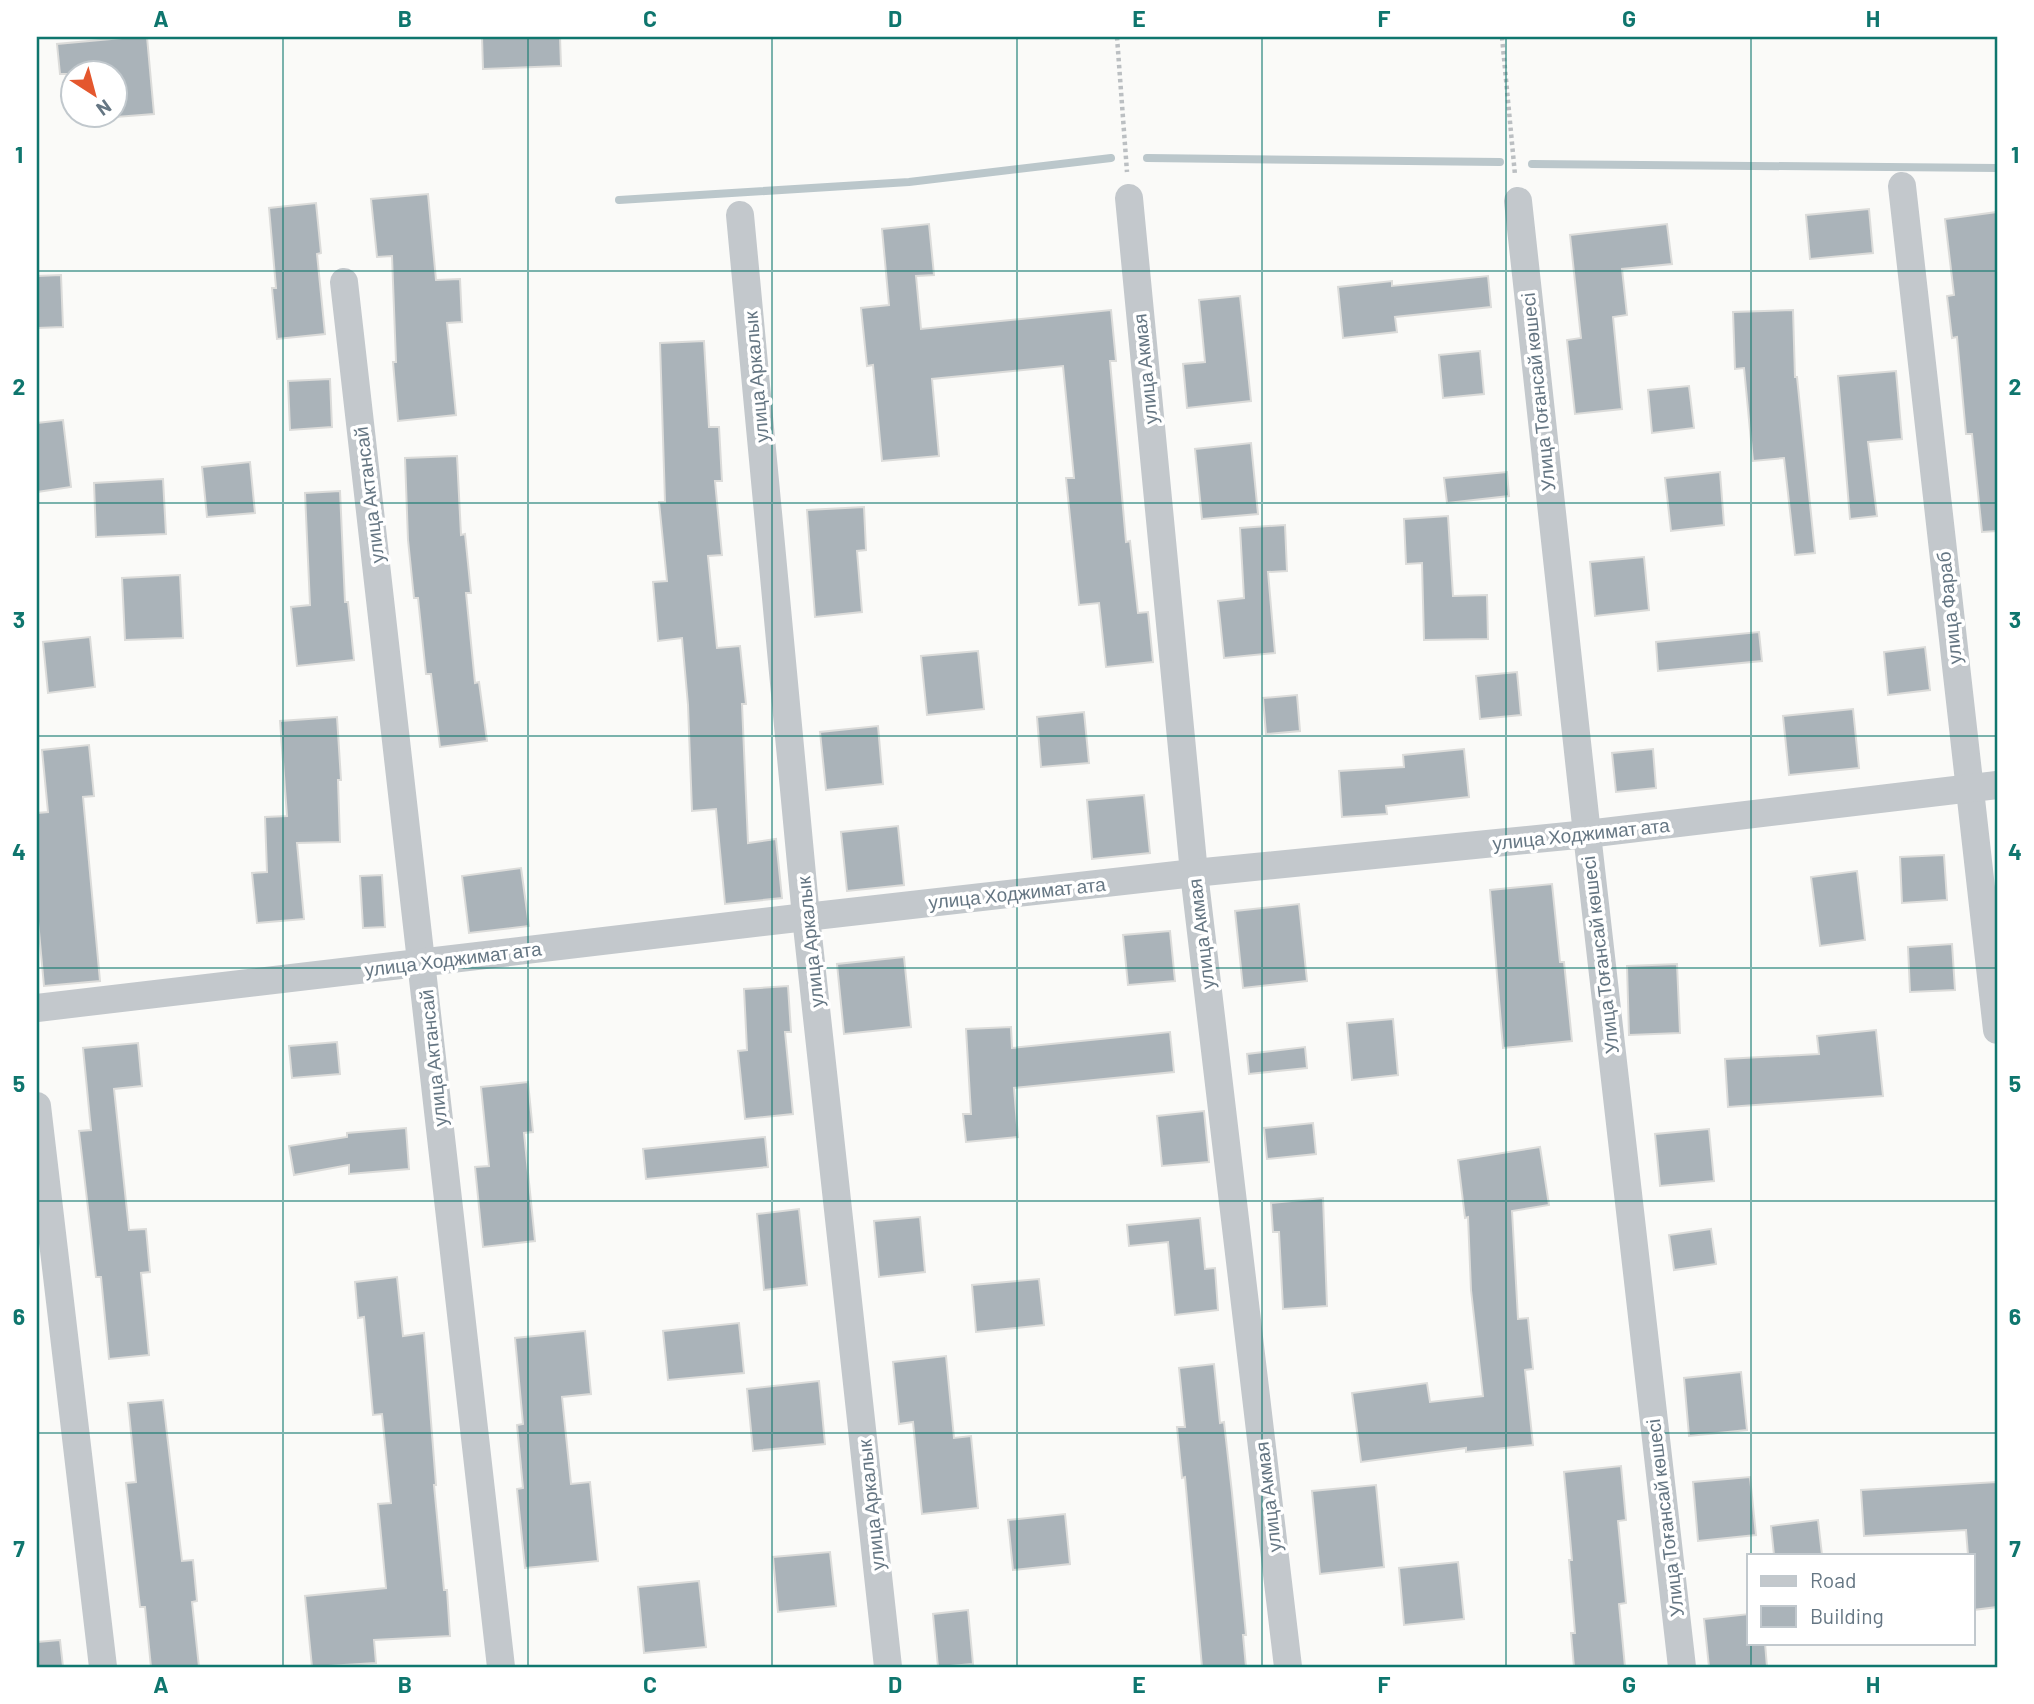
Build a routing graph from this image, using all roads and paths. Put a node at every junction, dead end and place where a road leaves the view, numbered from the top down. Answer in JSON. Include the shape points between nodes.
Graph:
{"nodes":[{"id":1,"x":1116,"y":37,"type":"edge"},
{"id":2,"x":1503,"y":37,"type":"edge"},
{"id":3,"x":1902,"y":186,"type":"dead end"},
{"id":4,"x":1129,"y":198,"type":"joint"},
{"id":5,"x":1518,"y":201,"type":"joint"},
{"id":6,"x":740,"y":215,"type":"dead end"},
{"id":7,"x":344,"y":282,"type":"dead end"},
{"id":8,"x":1997,"y":785,"type":"edge"},
{"id":9,"x":1969,"y":788,"type":"junction"},
{"id":10,"x":1587,"y":834,"type":"junction"},
{"id":11,"x":1194,"y":873,"type":"junction"},
{"id":12,"x":807,"y":917,"type":"junction"},
{"id":13,"x":423,"y":963,"type":"junction"},
{"id":14,"x":37,"y":1007,"type":"edge"},
{"id":15,"x":1997,"y":1030,"type":"edge"},
{"id":16,"x":37,"y":1106,"type":"edge"},
{"id":17,"x":103,"y":1667,"type":"edge"},
{"id":18,"x":501,"y":1667,"type":"edge"},
{"id":19,"x":888,"y":1667,"type":"edge"},
{"id":20,"x":1288,"y":1667,"type":"edge"},
{"id":21,"x":1682,"y":1667,"type":"edge"}],
"edges":[{"from":1,"to":4,"type":"path"},
{"from":2,"to":5,"type":"path"},
{"from":3,"to":9,"type":"street","name":"улица Фараб"},
{"from":4,"to":11,"type":"street","name":"улица Акмая"},
{"from":5,"to":10,"type":"street","name":"Улица Тоғансай көшесі"},
{"from":6,"to":12,"type":"street","name":"улица Аркалык"},
{"from":7,"to":13,"type":"street","name":"улица Актансай"},
{"from":8,"to":9,"type":"street","name":"улица Ходжимат ата"},
{"from":9,"to":10,"type":"street","name":"улица Ходжимат ата"},
{"from":9,"to":15,"type":"street","name":"улица Фараб"},
{"from":10,"to":11,"type":"street","name":"улица Ходжимат ата"},
{"from":10,"to":21,"type":"street","name":"Улица Тоғансай көшесі"},
{"from":11,"to":12,"type":"street","name":"улица Ходжимат ата"},
{"from":11,"to":20,"type":"street","name":"улица Акмая"},
{"from":12,"to":13,"type":"street","name":"улица Ходжимат ата"},
{"from":12,"to":19,"type":"street","name":"улица Аркалык"},
{"from":13,"to":14,"type":"street","name":"улица Ходжимат ата"},
{"from":13,"to":18,"type":"street","name":"улица Актансай"},
{"from":16,"to":17,"type":"street"}]}
